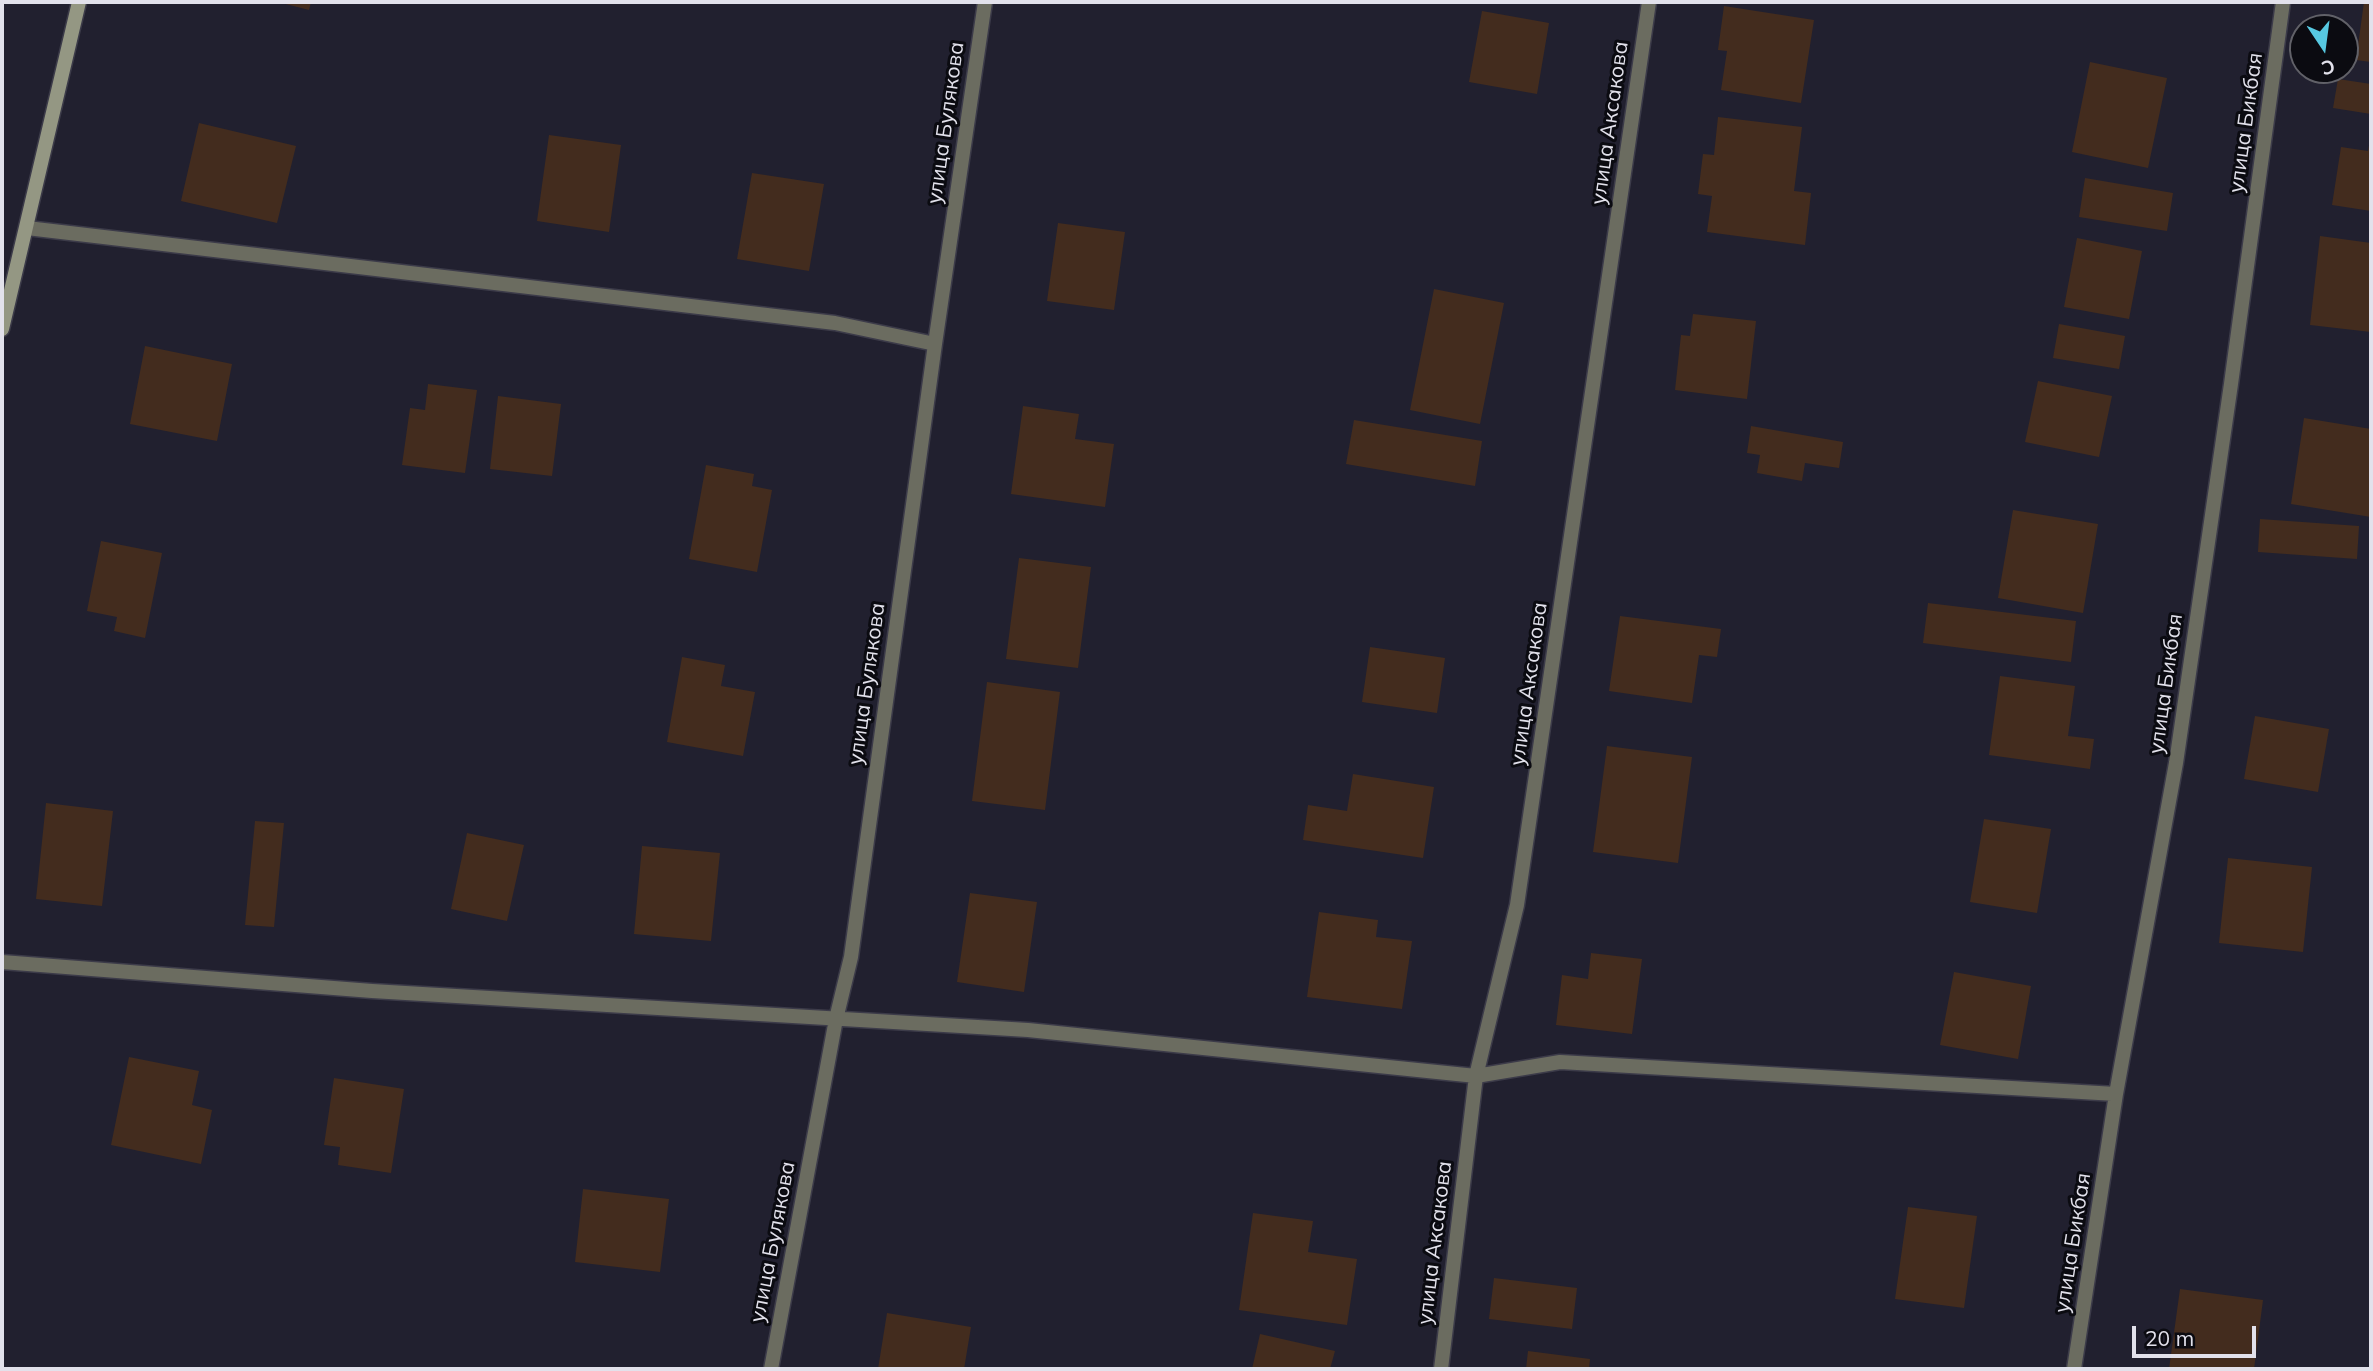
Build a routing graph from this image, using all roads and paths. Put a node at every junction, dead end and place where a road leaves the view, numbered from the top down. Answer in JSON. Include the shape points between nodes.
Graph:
{"nodes":[{"id":1,"x":79,"y":2,"type":"edge"},
{"id":2,"x":985,"y":2,"type":"edge"},
{"id":3,"x":1649,"y":2,"type":"edge"},
{"id":4,"x":2283,"y":2,"type":"edge"},
{"id":5,"x":27,"y":228,"type":"junction"},
{"id":6,"x":2,"y":329,"type":"edge"},
{"id":7,"x":935,"y":344,"type":"junction"},
{"id":8,"x":2,"y":962,"type":"edge"},
{"id":9,"x":836,"y":1019,"type":"junction"},
{"id":10,"x":1476,"y":1076,"type":"junction"},
{"id":11,"x":2116,"y":1094,"type":"junction"},
{"id":12,"x":771,"y":1369,"type":"edge"},
{"id":13,"x":1441,"y":1369,"type":"edge"},
{"id":14,"x":2074,"y":1369,"type":"edge"}],
"edges":[{"from":1,"to":5,"type":"main road"},
{"from":2,"to":7,"type":"street","name":"улица Булякова"},
{"from":3,"to":10,"type":"street","name":"улица Аксакова","via":[[1517,905]]},
{"from":4,"to":11,"type":"street","name":"улица Бикбая","via":[[2176,762]]},
{"from":5,"to":6,"type":"main road"},
{"from":5,"to":7,"type":"street","via":[[835,323]]},
{"from":7,"to":9,"type":"street","name":"улица Булякова","via":[[851,957]]},
{"from":8,"to":9,"type":"street","via":[[372,991]]},
{"from":9,"to":10,"type":"street","via":[[1028,1030]]},
{"from":9,"to":12,"type":"street","name":"улица Булякова"},
{"from":10,"to":11,"type":"street","via":[[1560,1062]]},
{"from":10,"to":13,"type":"street","name":"улица Аксакова"},
{"from":11,"to":14,"type":"street","name":"улица Бикбая"}]}
